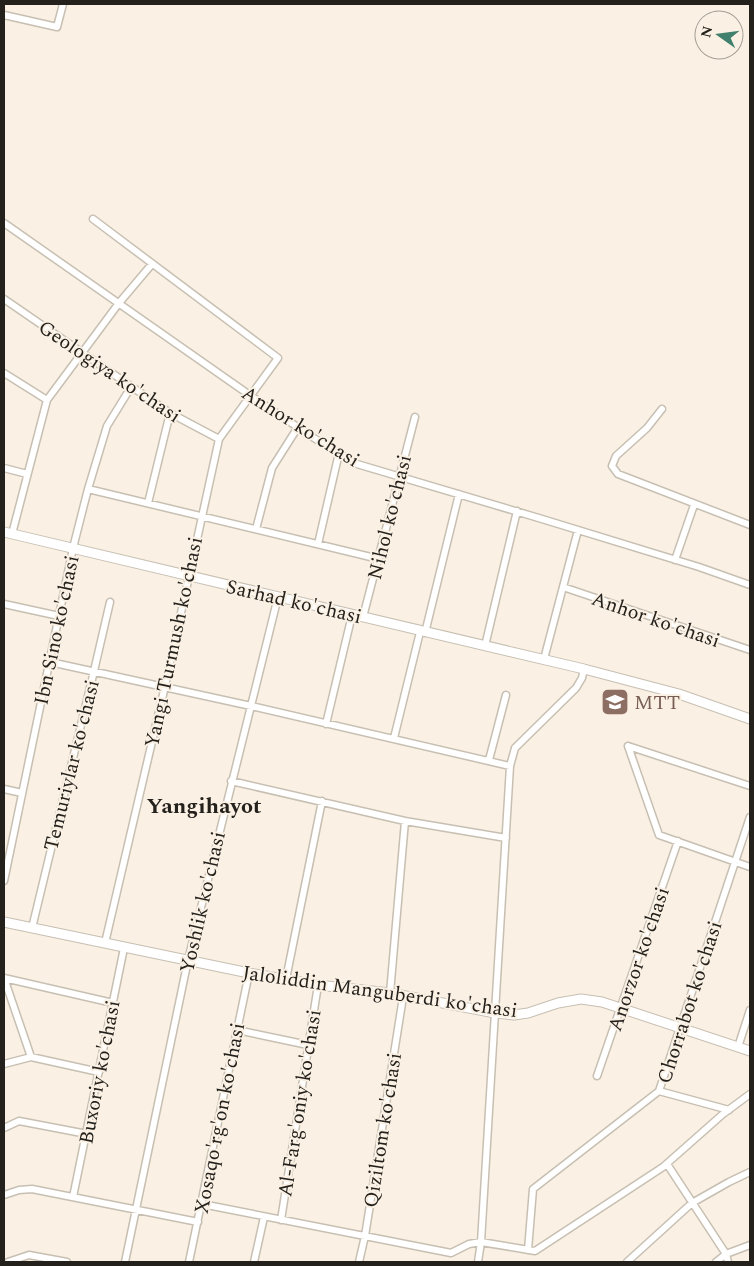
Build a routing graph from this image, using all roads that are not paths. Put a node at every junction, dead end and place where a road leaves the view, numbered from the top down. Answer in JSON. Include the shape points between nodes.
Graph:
{"nodes":[{"id":1,"x":63,"y":4,"type":"edge"},
{"id":2,"x":4,"y":14,"type":"edge"},
{"id":3,"x":94,"y":219,"type":"dead end"},
{"id":4,"x":4,"y":223,"type":"edge"},
{"id":5,"x":152,"y":264,"type":"junction"},
{"id":6,"x":4,"y":299,"type":"edge"},
{"id":7,"x":119,"y":303,"type":"junction"},
{"id":8,"x":81,"y":353,"type":"junction"},
{"id":9,"x":4,"y":373,"type":"edge"},
{"id":10,"x":131,"y":387,"type":"junction"},
{"id":11,"x":251,"y":396,"type":"junction"},
{"id":12,"x":47,"y":400,"type":"junction"},
{"id":13,"x":662,"y":409,"type":"dead end"},
{"id":14,"x":170,"y":413,"type":"junction"},
{"id":15,"x":415,"y":418,"type":"dead end"},
{"id":16,"x":298,"y":427,"type":"junction"},
{"id":17,"x":219,"y":439,"type":"junction"},
{"id":18,"x":339,"y":453,"type":"junction"},
{"id":19,"x":4,"y":468,"type":"edge"},
{"id":20,"x":27,"y":474,"type":"junction"},
{"id":21,"x":399,"y":476,"type":"junction"},
{"id":22,"x":88,"y":489,"type":"junction"},
{"id":23,"x":459,"y":494,"type":"junction"},
{"id":24,"x":148,"y":503,"type":"junction"},
{"id":25,"x":694,"y":505,"type":"junction"},
{"id":26,"x":517,"y":511,"type":"junction"},
{"id":27,"x":201,"y":516,"type":"junction"},
{"id":28,"x":750,"y":525,"type":"edge"},
{"id":29,"x":256,"y":529,"type":"junction"},
{"id":30,"x":578,"y":530,"type":"junction"},
{"id":31,"x":8,"y":533,"type":"edge"},
{"id":32,"x":318,"y":544,"type":"junction"},
{"id":33,"x":73,"y":548,"type":"junction"},
{"id":34,"x":378,"y":559,"type":"junction"},
{"id":35,"x":675,"y":560,"type":"junction"},
{"id":36,"x":189,"y":576,"type":"junction"},
{"id":37,"x":750,"y":585,"type":"edge"},
{"id":38,"x":563,"y":587,"type":"junction"},
{"id":39,"x":278,"y":597,"type":"junction"},
{"id":40,"x":110,"y":602,"type":"dead end"},
{"id":41,"x":4,"y":604,"type":"edge"},
{"id":42,"x":352,"y":614,"type":"junction"},
{"id":43,"x":59,"y":616,"type":"junction"},
{"id":44,"x":364,"y":617,"type":"junction"},
{"id":45,"x":423,"y":632,"type":"junction"},
{"id":46,"x":486,"y":646,"type":"junction"},
{"id":47,"x":750,"y":650,"type":"edge"},
{"id":48,"x":544,"y":659,"type":"junction"},
{"id":49,"x":50,"y":662,"type":"junction"},
{"id":50,"x":584,"y":669,"type":"junction"},
{"id":51,"x":94,"y":671,"type":"junction"},
{"id":52,"x":164,"y":686,"type":"junction"},
{"id":53,"x":506,"y":695,"type":"dead end"},
{"id":54,"x":251,"y":706,"type":"junction"},
{"id":55,"x":750,"y":719,"type":"edge"},
{"id":56,"x":326,"y":724,"type":"junction"},
{"id":57,"x":394,"y":738,"type":"junction"},
{"id":58,"x":489,"y":760,"type":"junction"},
{"id":59,"x":510,"y":766,"type":"junction"},
{"id":60,"x":231,"y":781,"type":"junction"},
{"id":61,"x":750,"y":786,"type":"edge"},
{"id":62,"x":4,"y":790,"type":"edge"},
{"id":63,"x":22,"y":793,"type":"junction"},
{"id":64,"x":322,"y":802,"type":"junction"},
{"id":65,"x":750,"y":817,"type":"edge"},
{"id":66,"x":405,"y":821,"type":"junction"},
{"id":67,"x":506,"y":838,"type":"junction"},
{"id":68,"x":678,"y":842,"type":"junction"},
{"id":69,"x":7,"y":853,"type":"edge"},
{"id":70,"x":735,"y":862,"type":"junction"},
{"id":71,"x":750,"y":867,"type":"edge"},
{"id":72,"x":4,"y":881,"type":"edge"},
{"id":73,"x":4,"y":922,"type":"edge"},
{"id":74,"x":32,"y":928,"type":"junction"},
{"id":75,"x":105,"y":943,"type":"junction"},
{"id":76,"x":124,"y":948,"type":"junction"},
{"id":77,"x":188,"y":960,"type":"junction"},
{"id":78,"x":249,"y":973,"type":"junction"},
{"id":79,"x":4,"y":978,"type":"edge"},
{"id":80,"x":286,"y":979,"type":"junction"},
{"id":81,"x":318,"y":985,"type":"junction"},
{"id":82,"x":390,"y":993,"type":"junction"},
{"id":83,"x":403,"y":997,"type":"junction"},
{"id":84,"x":113,"y":1003,"type":"junction"},
{"id":85,"x":621,"y":1008,"type":"junction"},
{"id":86,"x":750,"y":1010,"type":"edge"},
{"id":87,"x":495,"y":1013,"type":"junction"},
{"id":88,"x":680,"y":1028,"type":"junction"},
{"id":89,"x":237,"y":1030,"type":"junction"},
{"id":90,"x":308,"y":1045,"type":"junction"},
{"id":91,"x":738,"y":1047,"type":"junction"},
{"id":92,"x":750,"y":1051,"type":"edge"},
{"id":93,"x":31,"y":1057,"type":"junction"},
{"id":94,"x":4,"y":1064,"type":"edge"},
{"id":95,"x":99,"y":1072,"type":"junction"},
{"id":96,"x":597,"y":1076,"type":"dead end"},
{"id":97,"x":659,"y":1091,"type":"junction"},
{"id":98,"x":750,"y":1094,"type":"edge"},
{"id":99,"x":729,"y":1110,"type":"junction"},
{"id":100,"x":4,"y":1128,"type":"edge"},
{"id":101,"x":87,"y":1134,"type":"junction"},
{"id":102,"x":667,"y":1164,"type":"junction"},
{"id":103,"x":750,"y":1172,"type":"edge"},
{"id":104,"x":4,"y":1195,"type":"edge"},
{"id":105,"x":73,"y":1197,"type":"junction"},
{"id":106,"x":692,"y":1203,"type":"junction"},
{"id":107,"x":202,"y":1204,"type":"junction"},
{"id":108,"x":135,"y":1210,"type":"junction"},
{"id":109,"x":264,"y":1217,"type":"junction"},
{"id":110,"x":281,"y":1220,"type":"junction"},
{"id":111,"x":198,"y":1222,"type":"junction"},
{"id":112,"x":365,"y":1236,"type":"junction"},
{"id":113,"x":481,"y":1242,"type":"junction"},
{"id":114,"x":750,"y":1245,"type":"edge"},
{"id":115,"x":528,"y":1250,"type":"junction"},
{"id":116,"x":726,"y":1254,"type":"junction"},
{"id":117,"x":8,"y":1262,"type":"edge"},
{"id":118,"x":67,"y":1262,"type":"edge"},
{"id":119,"x":125,"y":1262,"type":"edge"},
{"id":120,"x":189,"y":1262,"type":"edge"},
{"id":121,"x":254,"y":1262,"type":"edge"},
{"id":122,"x":359,"y":1262,"type":"edge"},
{"id":123,"x":478,"y":1262,"type":"edge"},
{"id":124,"x":627,"y":1262,"type":"edge"},
{"id":125,"x":716,"y":1262,"type":"edge"},
{"id":126,"x":728,"y":1262,"type":"edge"}],
"edges":[{"from":1,"to":2,"type":"street","via":[[57,27]]},
{"from":3,"to":5,"type":"street"},
{"from":4,"to":7,"type":"street","name":"Anhor ko'chasi"},
{"from":5,"to":7,"type":"street"},
{"from":5,"to":11,"type":"street","name":"Yangi Turmush ko'chasi","via":[[278,358]]},
{"from":6,"to":8,"type":"street","name":"Geologiya ko'chasi"},
{"from":7,"to":8,"type":"street"},
{"from":7,"to":11,"type":"street","name":"Anhor ko'chasi"},
{"from":8,"to":10,"type":"street","name":"Geologiya ko'chasi"},
{"from":8,"to":12,"type":"street"},
{"from":9,"to":12,"type":"street"},
{"from":10,"to":14,"type":"street","name":"Geologiya ko'chasi"},
{"from":10,"to":22,"type":"street","name":"Ibn Sino ko'chasi","via":[[107,426]]},
{"from":11,"to":16,"type":"street","name":"Anhor ko'chasi"},
{"from":11,"to":17,"type":"street","name":"Yangi Turmush ko'chasi"},
{"from":12,"to":20,"type":"street"},
{"from":13,"to":25,"type":"street","via":[[648,428],[616,456],[612,466],[618,474]]},
{"from":14,"to":17,"type":"street","name":"Geologiya ko'chasi"},
{"from":14,"to":24,"type":"street"},
{"from":15,"to":21,"type":"street","name":"Nihol ko'chasi"},
{"from":16,"to":18,"type":"street","name":"Anhor ko'chasi"},
{"from":16,"to":29,"type":"street","via":[[272,468]]},
{"from":17,"to":27,"type":"street","name":"Yangi Turmush ko'chasi"},
{"from":18,"to":21,"type":"street","name":"Anhor ko'chasi","via":[[357,464]]},
{"from":18,"to":32,"type":"street"},
{"from":19,"to":20,"type":"street"},
{"from":20,"to":31,"type":"street"},
{"from":21,"to":23,"type":"street","name":"Anhor ko'chasi"},
{"from":21,"to":34,"type":"street","name":"Nihol ko'chasi"},
{"from":22,"to":24,"type":"street"},
{"from":22,"to":33,"type":"street","name":"Ibn Sino ko'chasi"},
{"from":23,"to":26,"type":"street","name":"Anhor ko'chasi"},
{"from":23,"to":45,"type":"street"},
{"from":24,"to":27,"type":"street"},
{"from":25,"to":28,"type":"street"},
{"from":25,"to":35,"type":"street"},
{"from":26,"to":30,"type":"street","name":"Anhor ko'chasi"},
{"from":26,"to":46,"type":"street"},
{"from":27,"to":29,"type":"street"},
{"from":27,"to":36,"type":"street","name":"Yangi Turmush ko'chasi"},
{"from":29,"to":32,"type":"street"},
{"from":30,"to":35,"type":"street","name":"Anhor ko'chasi"},
{"from":30,"to":38,"type":"street"},
{"from":31,"to":33,"type":"street","name":"Sarhad ko'chasi"},
{"from":32,"to":34,"type":"street"},
{"from":33,"to":36,"type":"street","name":"Sarhad ko'chasi"},
{"from":33,"to":43,"type":"street","name":"Ibn Sino ko'chasi"},
{"from":34,"to":44,"type":"street","name":"Nihol ko'chasi"},
{"from":35,"to":37,"type":"street","name":"Anhor ko'chasi"},
{"from":36,"to":39,"type":"street","name":"Sarhad ko'chasi"},
{"from":36,"to":52,"type":"street","name":"Yangi Turmush ko'chasi"},
{"from":38,"to":47,"type":"street","name":"Anhor ko'chasi"},
{"from":38,"to":48,"type":"street"},
{"from":39,"to":42,"type":"street","name":"Sarhad ko'chasi"},
{"from":39,"to":54,"type":"street","name":"Yoshlik ko'chasi"},
{"from":40,"to":51,"type":"street","name":"Temuriylar ko'chasi"},
{"from":41,"to":43,"type":"street"},
{"from":42,"to":44,"type":"street","name":"Sarhad ko'chasi"},
{"from":42,"to":56,"type":"street"},
{"from":43,"to":49,"type":"street","name":"Ibn Sino ko'chasi"},
{"from":44,"to":45,"type":"street","name":"Sarhad ko'chasi"},
{"from":45,"to":46,"type":"street","name":"Sarhad ko'chasi"},
{"from":45,"to":57,"type":"street"},
{"from":46,"to":48,"type":"street","name":"Sarhad ko'chasi"},
{"from":48,"to":50,"type":"street","name":"Sarhad ko'chasi"},
{"from":49,"to":51,"type":"street"},
{"from":49,"to":63,"type":"street","name":"Ibn Sino ko'chasi"},
{"from":50,"to":55,"type":"street","name":"Sarhad ko'chasi","via":[[679,694]]},
{"from":50,"to":59,"type":"street","via":[[576,688],[515,748]]},
{"from":51,"to":52,"type":"street"},
{"from":51,"to":74,"type":"street","name":"Temuriylar ko'chasi"},
{"from":52,"to":54,"type":"street"},
{"from":52,"to":75,"type":"street","name":"Yangi Turmush ko'chasi"},
{"from":53,"to":58,"type":"street"},
{"from":54,"to":56,"type":"street"},
{"from":54,"to":60,"type":"street","name":"Yoshlik ko'chasi"},
{"from":56,"to":57,"type":"street"},
{"from":57,"to":58,"type":"street"},
{"from":58,"to":59,"type":"street"},
{"from":59,"to":67,"type":"street"},
{"from":60,"to":64,"type":"street"},
{"from":60,"to":77,"type":"street","name":"Yoshlik ko'chasi"},
{"from":61,"to":68,"type":"street","via":[[628,746],[659,835]]},
{"from":62,"to":63,"type":"street"},
{"from":63,"to":69,"type":"street","name":"Ibn Sino ko'chasi"},
{"from":64,"to":66,"type":"street"},
{"from":64,"to":80,"type":"street"},
{"from":65,"to":70,"type":"street","name":"Chorrabot ko'chasi"},
{"from":66,"to":67,"type":"street"},
{"from":66,"to":82,"type":"street"},
{"from":67,"to":87,"type":"street"},
{"from":68,"to":70,"type":"street"},
{"from":68,"to":85,"type":"street","name":"Anorzor ko'chasi"},
{"from":69,"to":72,"type":"street","name":"Ibn Sino ko'chasi"},
{"from":70,"to":71,"type":"street"},
{"from":70,"to":88,"type":"street","name":"Chorrabot ko'chasi"},
{"from":73,"to":74,"type":"street","name":"Jaloliddin Manguberdi ko'chasi"},
{"from":74,"to":75,"type":"street","name":"Jaloliddin Manguberdi ko'chasi"},
{"from":75,"to":76,"type":"street","name":"Jaloliddin Manguberdi ko'chasi"},
{"from":76,"to":77,"type":"street","name":"Jaloliddin Manguberdi ko'chasi"},
{"from":76,"to":84,"type":"street","name":"Buxoriy ko'chasi"},
{"from":77,"to":78,"type":"street","name":"Jaloliddin Manguberdi ko'chasi"},
{"from":77,"to":108,"type":"street","name":"Yoshlik ko'chasi"},
{"from":78,"to":80,"type":"street","name":"Jaloliddin Manguberdi ko'chasi"},
{"from":78,"to":89,"type":"street","name":"Xosaqo'rg'on ko'chasi"},
{"from":79,"to":84,"type":"street"},
{"from":79,"to":93,"type":"street"},
{"from":80,"to":81,"type":"street","name":"Jaloliddin Manguberdi ko'chasi"},
{"from":81,"to":82,"type":"street","name":"Jaloliddin Manguberdi ko'chasi"},
{"from":81,"to":90,"type":"street","name":"Al-Farg'oniy ko'chasi"},
{"from":82,"to":83,"type":"street","name":"Jaloliddin Manguberdi ko'chasi"},
{"from":83,"to":87,"type":"street","name":"Jaloliddin Manguberdi ko'chasi"},
{"from":83,"to":112,"type":"street","name":"Qiziltom ko'chasi"},
{"from":84,"to":95,"type":"street","name":"Buxoriy ko'chasi"},
{"from":85,"to":87,"type":"street","name":"Jaloliddin Manguberdi ko'chasi","via":[[581,999],[528,1013]]},
{"from":85,"to":88,"type":"street","name":"Jaloliddin Manguberdi ko'chasi"},
{"from":85,"to":96,"type":"street","name":"Anorzor ko'chasi"},
{"from":86,"to":91,"type":"street"},
{"from":87,"to":113,"type":"street"},
{"from":88,"to":91,"type":"street","name":"Jaloliddin Manguberdi ko'chasi"},
{"from":88,"to":97,"type":"street","name":"Chorrabot ko'chasi"},
{"from":89,"to":90,"type":"street"},
{"from":89,"to":107,"type":"street","name":"Xosaqo'rg'on ko'chasi"},
{"from":90,"to":110,"type":"street","name":"Al-Farg'oniy ko'chasi"},
{"from":91,"to":92,"type":"street","name":"Jaloliddin Manguberdi ko'chasi"},
{"from":93,"to":94,"type":"street"},
{"from":93,"to":95,"type":"street"},
{"from":95,"to":101,"type":"street","name":"Buxoriy ko'chasi"},
{"from":97,"to":99,"type":"street"},
{"from":97,"to":115,"type":"street","name":"Chorrabot ko'chasi","via":[[533,1190]]},
{"from":98,"to":99,"type":"street"},
{"from":99,"to":102,"type":"street"},
{"from":100,"to":101,"type":"street","via":[[20,1121]]},
{"from":101,"to":105,"type":"street","name":"Buxoriy ko'chasi"},
{"from":102,"to":106,"type":"street"},
{"from":102,"to":115,"type":"street","via":[[535,1251]]},
{"from":103,"to":106,"type":"street"},
{"from":104,"to":105,"type":"street","via":[[32,1189]]},
{"from":105,"to":108,"type":"street"},
{"from":106,"to":116,"type":"street"},
{"from":106,"to":124,"type":"street"},
{"from":107,"to":109,"type":"street"},
{"from":107,"to":111,"type":"street","name":"Xosaqo'rg'on ko'chasi"},
{"from":108,"to":111,"type":"street"},
{"from":108,"to":119,"type":"street","name":"Yoshlik ko'chasi"},
{"from":109,"to":110,"type":"street"},
{"from":109,"to":121,"type":"street","name":"Al-Farg'oniy ko'chasi"},
{"from":110,"to":112,"type":"street"},
{"from":111,"to":120,"type":"street","name":"Xosaqo'rg'on ko'chasi"},
{"from":112,"to":113,"type":"street","via":[[451,1253]]},
{"from":112,"to":122,"type":"street","name":"Qiziltom ko'chasi"},
{"from":113,"to":115,"type":"street"},
{"from":113,"to":123,"type":"street"},
{"from":114,"to":116,"type":"street"},
{"from":116,"to":125,"type":"street"},
{"from":116,"to":126,"type":"street"},
{"from":117,"to":118,"type":"street","via":[[29,1256]]}]}
